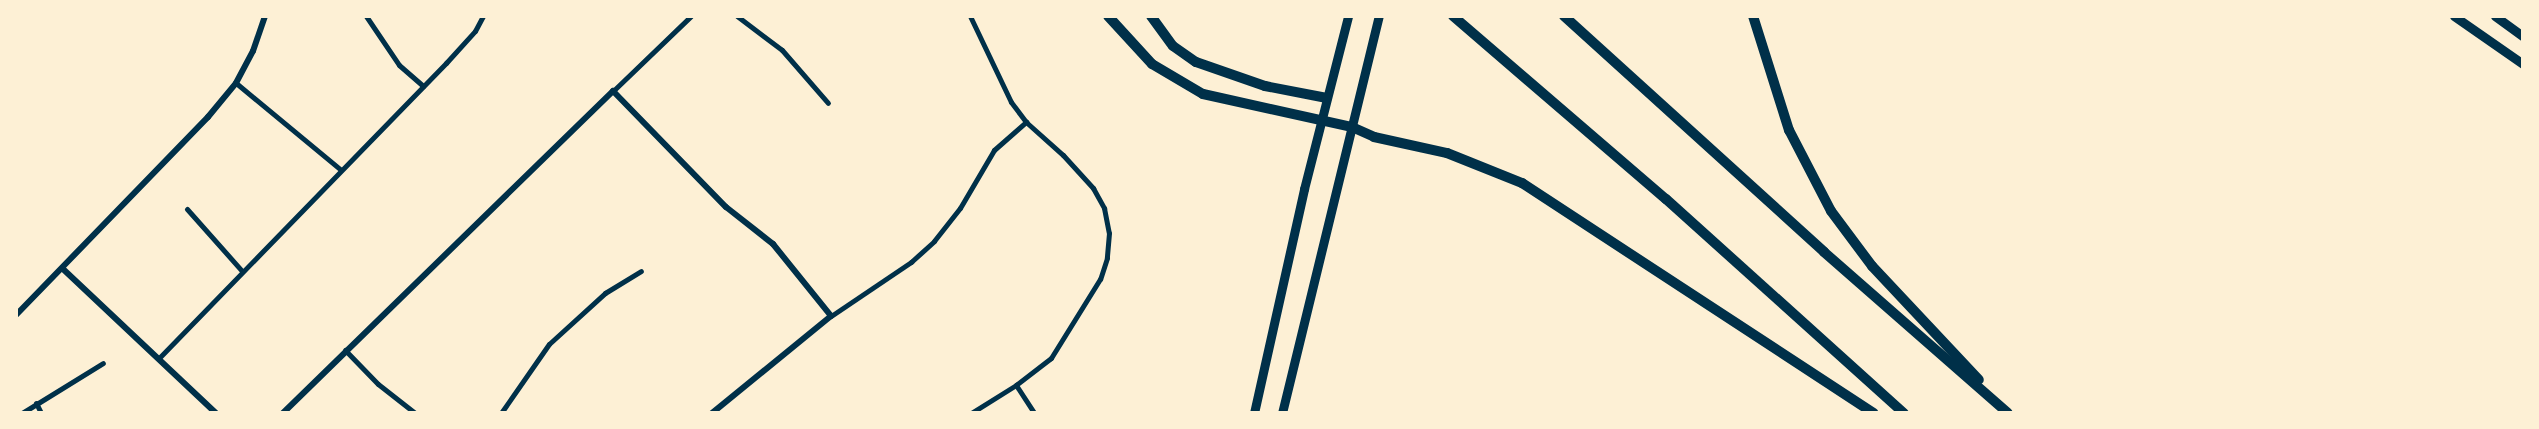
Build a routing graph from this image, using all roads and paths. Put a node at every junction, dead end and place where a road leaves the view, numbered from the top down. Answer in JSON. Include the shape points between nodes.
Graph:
{"nodes":[{"id":1,"x":265,"y":16,"type":"edge"},
{"id":2,"x":366,"y":16,"type":"edge"},
{"id":3,"x":483,"y":16,"type":"edge"},
{"id":4,"x":691,"y":16,"type":"edge"},
{"id":5,"x":737,"y":16,"type":"edge"},
{"id":6,"x":970,"y":16,"type":"edge"},
{"id":7,"x":1108,"y":16,"type":"edge"},
{"id":8,"x":1151,"y":16,"type":"edge"},
{"id":9,"x":1348,"y":16,"type":"edge"},
{"id":10,"x":1379,"y":16,"type":"edge"},
{"id":11,"x":1452,"y":16,"type":"edge"},
{"id":12,"x":1564,"y":16,"type":"edge"},
{"id":13,"x":1753,"y":16,"type":"edge"},
{"id":14,"x":2454,"y":16,"type":"edge"},
{"id":15,"x":2495,"y":16,"type":"edge"},
{"id":16,"x":2523,"y":36,"type":"edge"},
{"id":17,"x":2523,"y":64,"type":"edge"},
{"id":18,"x":236,"y":83,"type":"junction"},
{"id":19,"x":423,"y":86,"type":"junction"},
{"id":20,"x":612,"y":91,"type":"junction"},
{"id":21,"x":1327,"y":98,"type":"junction"},
{"id":22,"x":828,"y":103,"type":"dead end"},
{"id":23,"x":1026,"y":122,"type":"junction"},
{"id":24,"x":1322,"y":122,"type":"junction"},
{"id":25,"x":1352,"y":127,"type":"junction"},
{"id":26,"x":340,"y":169,"type":"junction"},
{"id":27,"x":187,"y":208,"type":"dead end"},
{"id":28,"x":62,"y":269,"type":"junction"},
{"id":29,"x":242,"y":271,"type":"junction"},
{"id":30,"x":641,"y":271,"type":"dead end"},
{"id":31,"x":16,"y":316,"type":"edge"},
{"id":32,"x":831,"y":316,"type":"junction"},
{"id":33,"x":345,"y":350,"type":"junction"},
{"id":34,"x":159,"y":358,"type":"junction"},
{"id":35,"x":103,"y":363,"type":"dead end"},
{"id":36,"x":1016,"y":385,"type":"junction"},
{"id":37,"x":36,"y":403,"type":"junction"},
{"id":38,"x":22,"y":413,"type":"edge"},
{"id":39,"x":41,"y":413,"type":"edge"},
{"id":40,"x":216,"y":413,"type":"edge"},
{"id":41,"x":283,"y":413,"type":"edge"},
{"id":42,"x":415,"y":413,"type":"edge"},
{"id":43,"x":501,"y":413,"type":"edge"},
{"id":44,"x":712,"y":413,"type":"edge"},
{"id":45,"x":971,"y":413,"type":"edge"},
{"id":46,"x":1034,"y":413,"type":"edge"},
{"id":47,"x":1254,"y":413,"type":"edge"},
{"id":48,"x":1282,"y":413,"type":"edge"},
{"id":49,"x":1874,"y":413,"type":"edge"},
{"id":50,"x":1904,"y":413,"type":"edge"},
{"id":51,"x":2008,"y":413,"type":"edge"}],
"edges":[{"from":1,"to":18,"type":"street","via":[[253,52]]},
{"from":2,"to":19,"type":"street","via":[[399,65]]},
{"from":3,"to":19,"type":"street","via":[[475,31]]},
{"from":4,"to":20,"type":"street"},
{"from":5,"to":22,"type":"street","via":[[782,50]]},
{"from":6,"to":23,"type":"street","via":[[1003,88]]},
{"from":7,"to":24,"type":"highway","via":[[1141,54],[1190,88],[1217,99]]},
{"from":8,"to":21,"type":"highway","via":[[1166,39],[1196,62],[1265,86]]},
{"from":9,"to":21,"type":"main road"},
{"from":10,"to":25,"type":"main road"},
{"from":11,"to":50,"type":"highway","via":[[1666,199]]},
{"from":12,"to":51,"type":"highway","via":[[1824,252]]},
{"from":13,"to":51,"type":"highway","via":[[1789,130],[1831,211],[1872,266]]},
{"from":14,"to":17,"type":"main road"},
{"from":15,"to":16,"type":"main road"},
{"from":18,"to":26,"type":"street"},
{"from":18,"to":28,"type":"street","via":[[208,117]]},
{"from":19,"to":26,"type":"street"},
{"from":20,"to":32,"type":"street","via":[[726,207],[773,244]]},
{"from":20,"to":33,"type":"street"},
{"from":21,"to":24,"type":"main road"},
{"from":23,"to":32,"type":"street","via":[[994,150],[960,208],[925,250]]},
{"from":23,"to":36,"type":"street","via":[[1093,188],[1104,208],[1109,241],[1100,279],[1060,346],[1040,368]]},
{"from":24,"to":25,"type":"highway"},
{"from":24,"to":47,"type":"main road"},
{"from":25,"to":48,"type":"main road"},
{"from":25,"to":49,"type":"highway","via":[[1374,137],[1466,160],[1540,193]]},
{"from":26,"to":29,"type":"street"},
{"from":27,"to":29,"type":"street"},
{"from":28,"to":31,"type":"street"},
{"from":28,"to":34,"type":"street"},
{"from":29,"to":34,"type":"street"},
{"from":30,"to":43,"type":"street","via":[[605,293],[549,344]]},
{"from":32,"to":44,"type":"street"},
{"from":33,"to":41,"type":"street"},
{"from":33,"to":42,"type":"street","via":[[378,384]]},
{"from":34,"to":40,"type":"street"},
{"from":35,"to":37,"type":"street"},
{"from":36,"to":45,"type":"street"},
{"from":36,"to":46,"type":"street"},
{"from":37,"to":38,"type":"street"},
{"from":37,"to":39,"type":"street"}]}
